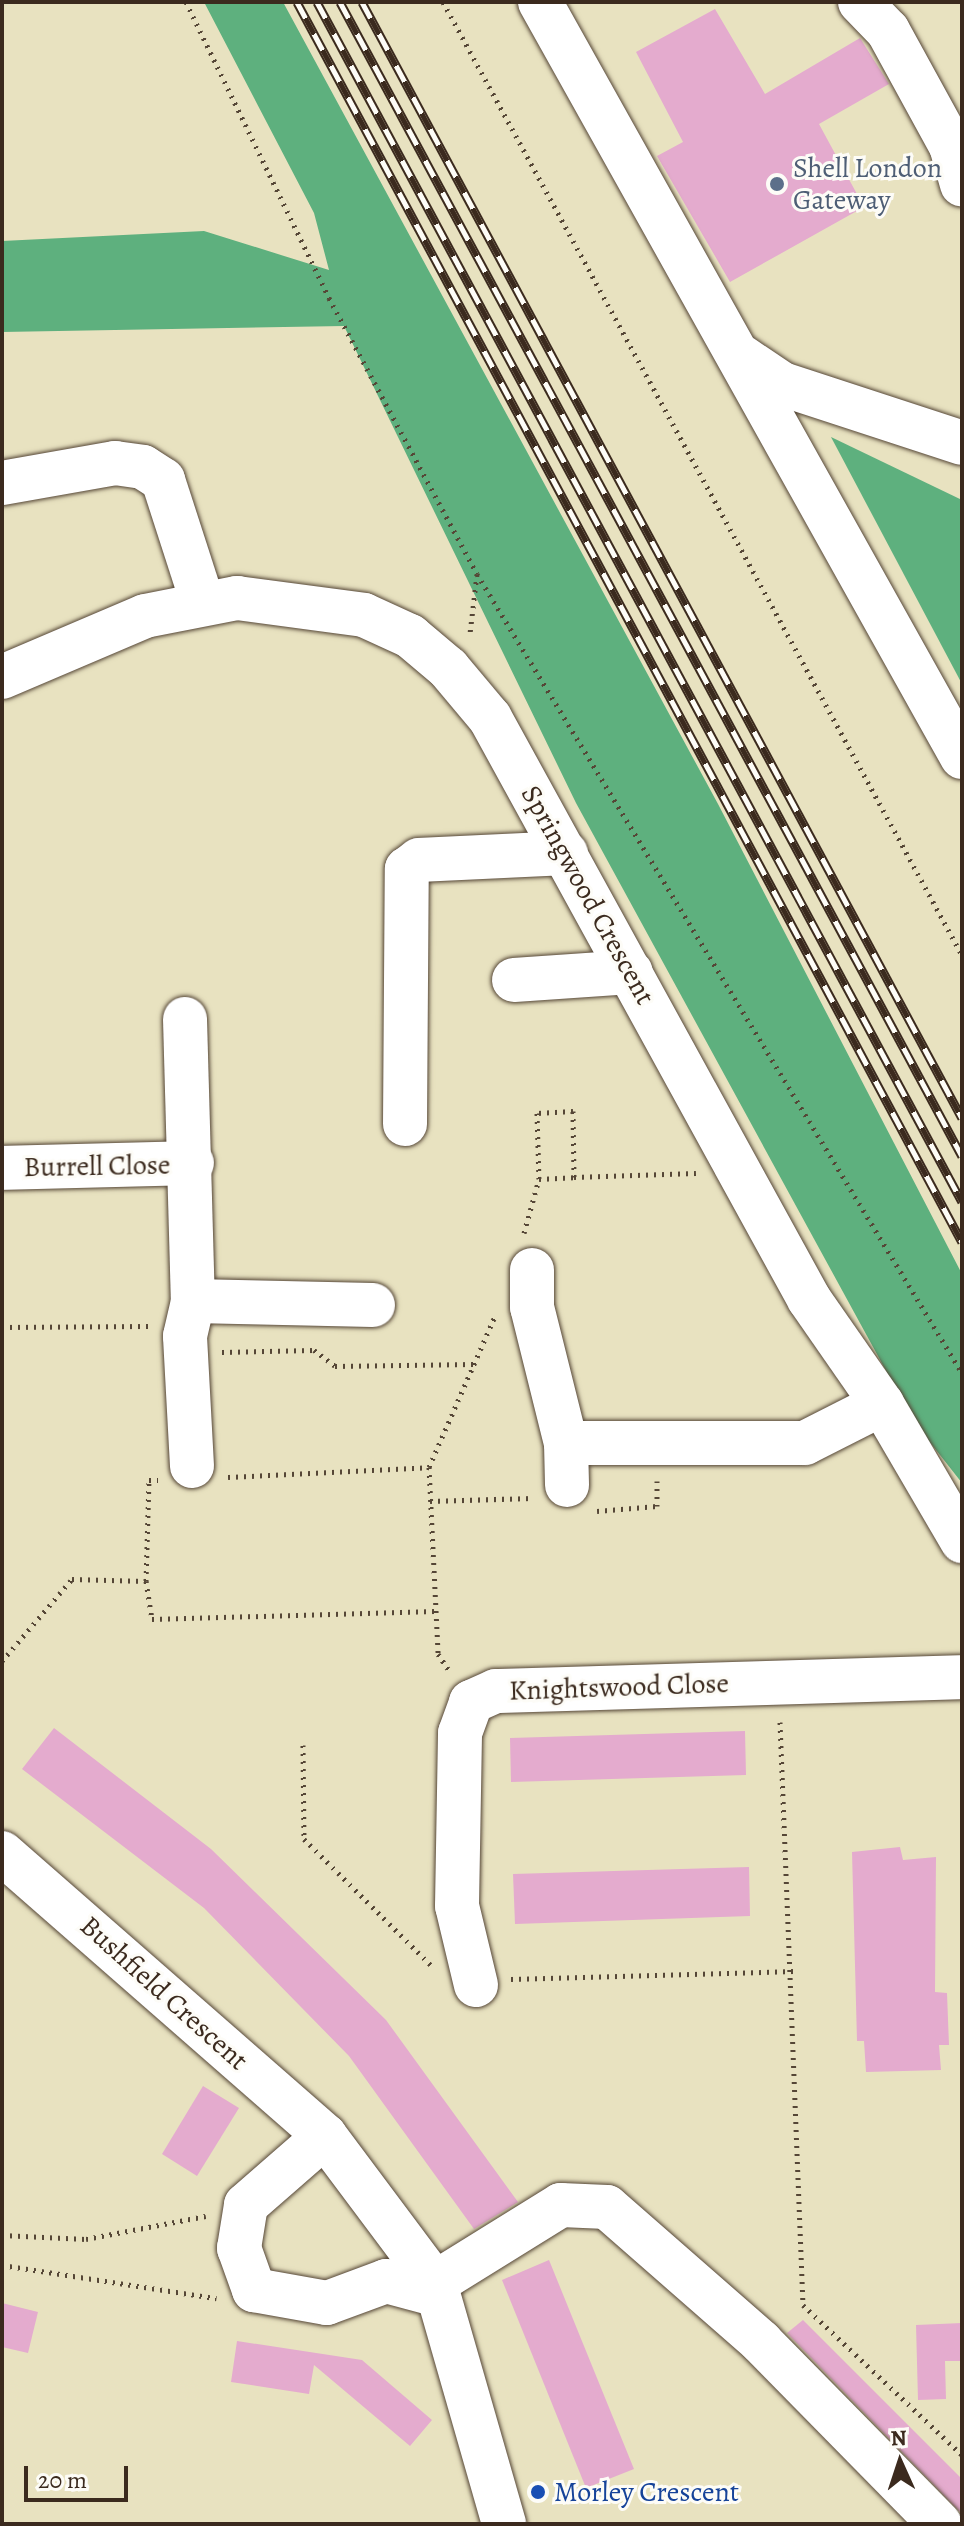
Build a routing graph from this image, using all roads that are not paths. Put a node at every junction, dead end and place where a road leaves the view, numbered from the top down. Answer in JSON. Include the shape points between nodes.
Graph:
{"nodes":[{"id":1,"x":540,"y":2,"type":"edge"},
{"id":2,"x":860,"y":2,"type":"edge"},
{"id":3,"x":962,"y":184,"type":"edge"},
{"id":4,"x":740,"y":356,"type":"junction"},
{"id":5,"x":962,"y":443,"type":"edge"},
{"id":6,"x":2,"y":483,"type":"edge"},
{"id":7,"x":202,"y":601,"type":"junction"},
{"id":8,"x":2,"y":677,"type":"edge"},
{"id":9,"x":962,"y":757,"type":"edge"},
{"id":10,"x":566,"y":853,"type":"junction"},
{"id":11,"x":631,"y":972,"type":"junction"},
{"id":12,"x":514,"y":980,"type":"dead end"},
{"id":13,"x":185,"y":1019,"type":"dead end"},
{"id":14,"x":405,"y":1124,"type":"dead end"},
{"id":15,"x":192,"y":1163,"type":"junction"},
{"id":16,"x":2,"y":1168,"type":"edge"},
{"id":17,"x":532,"y":1270,"type":"dead end"},
{"id":18,"x":373,"y":1305,"type":"dead end"},
{"id":19,"x":189,"y":1326,"type":"junction"},
{"id":20,"x":882,"y":1404,"type":"junction"},
{"id":21,"x":188,"y":1475,"type":"road end"},
{"id":22,"x":962,"y":1541,"type":"edge"},
{"id":23,"x":962,"y":1677,"type":"edge"},
{"id":24,"x":2,"y":1853,"type":"edge"},
{"id":25,"x":470,"y":1973,"type":"road end"},
{"id":26,"x":325,"y":2136,"type":"junction"},
{"id":27,"x":436,"y":2289,"type":"junction"},
{"id":28,"x":504,"y":2524,"type":"edge"},
{"id":29,"x":940,"y":2524,"type":"edge"}],
"edges":[{"from":1,"to":4,"type":"street"},
{"from":2,"to":3,"type":"street","via":[[888,31],[951,146]]},
{"from":4,"to":5,"type":"street","via":[[782,384]]},
{"from":4,"to":9,"type":"street"},
{"from":6,"to":7,"type":"street","via":[[115,463],[143,467],[163,480]]},
{"from":7,"to":8,"type":"street","name":"Springwood Crescent","via":[[91,634]]},
{"from":7,"to":10,"type":"street","name":"Springwood Crescent","via":[[265,598],[364,615],[410,636],[490,718]]},
{"from":10,"to":11,"type":"street","name":"Springwood Crescent"},
{"from":10,"to":14,"type":"street","via":[[419,860],[407,869]]},
{"from":11,"to":12,"type":"street"},
{"from":11,"to":20,"type":"street","name":"Springwood Crescent","via":[[809,1299]]},
{"from":13,"to":15,"type":"street","name":"Burrell Close"},
{"from":15,"to":16,"type":"street","name":"Burrell Close"},
{"from":15,"to":19,"type":"street","name":"Burrell Close"},
{"from":17,"to":20,"type":"street","via":[[532,1307],[566,1464],[805,1443]]},
{"from":18,"to":19,"type":"street"},
{"from":19,"to":21,"type":"street","name":"Burrell Close"},
{"from":20,"to":22,"type":"street","name":"Springwood Crescent"},
{"from":23,"to":25,"type":"street","name":"Knightswood Close","via":[[496,1691],[471,1702],[460,1733],[457,1906]]},
{"from":24,"to":26,"type":"street","name":"Bushfield Crescent"},
{"from":26,"to":27,"type":"street","name":"Bushfield Crescent"},
{"from":26,"to":27,"type":"street","via":[[246,2205],[239,2248],[254,2290],[327,2303],[386,2281]]},
{"from":27,"to":28,"type":"street"},
{"from":27,"to":29,"type":"street","via":[[561,2205],[607,2207],[761,2342]]}]}
